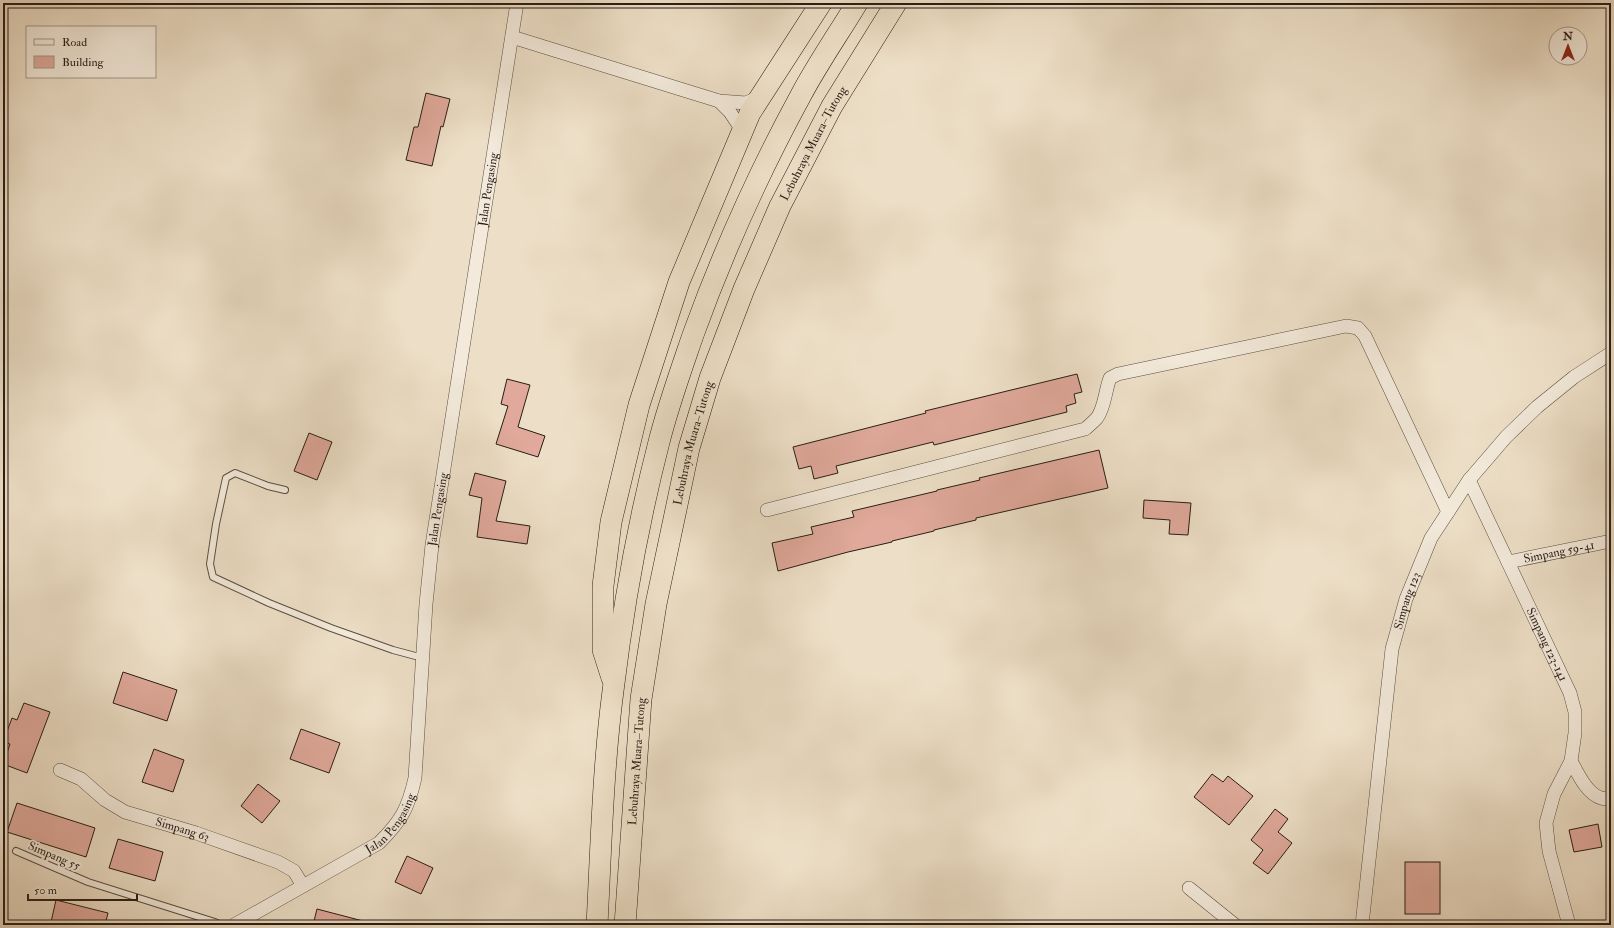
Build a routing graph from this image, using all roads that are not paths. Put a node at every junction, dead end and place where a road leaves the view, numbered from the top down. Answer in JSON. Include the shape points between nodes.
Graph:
{"nodes":[{"id":1,"x":517,"y":3,"type":"edge"},
{"id":2,"x":821,"y":3,"type":"edge"},
{"id":3,"x":857,"y":3,"type":"edge"},
{"id":4,"x":896,"y":3,"type":"edge"},
{"id":5,"x":512,"y":37,"type":"junction"},
{"id":6,"x":760,"y":97,"type":"junction"},
{"id":7,"x":719,"y":101,"type":"junction"},
{"id":8,"x":742,"y":130,"type":"junction"},
{"id":9,"x":1611,"y":352,"type":"edge"},
{"id":10,"x":1469,"y":480,"type":"junction"},
{"id":11,"x":285,"y":490,"type":"dead end"},
{"id":12,"x":767,"y":510,"type":"dead end"},
{"id":13,"x":1448,"y":512,"type":"junction"},
{"id":14,"x":1611,"y":541,"type":"edge"},
{"id":15,"x":1508,"y":562,"type":"junction"},
{"id":16,"x":424,"y":658,"type":"junction"},
{"id":17,"x":614,"y":685,"type":"junction"},
{"id":18,"x":1571,"y":761,"type":"junction"},
{"id":19,"x":60,"y":770,"type":"dead end"},
{"id":20,"x":1611,"y":799,"type":"edge"},
{"id":21,"x":16,"y":851,"type":"dead end"},
{"id":22,"x":303,"y":886,"type":"junction"},
{"id":23,"x":1189,"y":888,"type":"dead end"},
{"id":24,"x":221,"y":925,"type":"edge"},
{"id":25,"x":234,"y":925,"type":"edge"},
{"id":26,"x":597,"y":925,"type":"edge"},
{"id":27,"x":625,"y":925,"type":"edge"},
{"id":28,"x":1234,"y":925,"type":"edge"},
{"id":29,"x":1362,"y":925,"type":"edge"},
{"id":30,"x":1569,"y":925,"type":"edge"}],
"edges":[{"from":1,"to":5,"type":"street","name":"Jalan Pengasing"},
{"from":2,"to":6,"type":"highway"},
{"from":3,"to":17,"type":"highway","via":[[802,92],[751,194],[714,279],[684,360],[659,441],[642,518],[626,601]]},
{"from":4,"to":27,"type":"highway","name":"Lebuhraya Muara–Tutong","via":[[832,106],[780,206],[744,289],[710,378],[689,448],[656,604],[641,699]]},
{"from":5,"to":7,"type":"street"},
{"from":5,"to":16,"type":"street","name":"Jalan Pengasing","via":[[432,545]]},
{"from":6,"to":7,"type":"street","via":[[746,103]]},
{"from":6,"to":8,"type":"highway"},
{"from":7,"to":8,"type":"street"},
{"from":8,"to":17,"type":"highway","via":[[679,282],[639,405],[613,515],[603,586],[603,650]]},
{"from":9,"to":10,"type":"street","name":"Simpang 123","via":[[1574,377],[1537,407],[1506,437]]},
{"from":10,"to":13,"type":"street","name":"Simpang 123"},
{"from":10,"to":15,"type":"street","name":"Simpang 123-141"},
{"from":11,"to":16,"type":"lane","via":[[234,472],[226,478],[210,564],[213,577],[269,604],[393,650]]},
{"from":12,"to":13,"type":"street","via":[[1085,429],[1097,418],[1110,378],[1118,374],[1346,326],[1358,328],[1365,336]]},
{"from":13,"to":29,"type":"street","name":"Simpang 123","via":[[1431,538],[1409,592],[1392,649]]},
{"from":14,"to":15,"type":"street","name":"Simpang 59-41"},
{"from":15,"to":18,"type":"street","name":"Simpang 123-141","via":[[1570,693],[1575,712]]},
{"from":16,"to":22,"type":"street","name":"Jalan Pengasing","via":[[415,778],[403,815],[378,843]]},
{"from":17,"to":26,"type":"highway","via":[[604,796]]},
{"from":18,"to":20,"type":"street","via":[[1592,793],[1602,799]]},
{"from":18,"to":30,"type":"street","name":"Simpang 123-141","via":[[1554,794],[1546,823],[1549,851]]},
{"from":19,"to":22,"type":"street","name":"Simpang 63","via":[[81,779],[105,800],[126,812],[278,862],[294,872]]},
{"from":21,"to":24,"type":"lane","name":"Simpang 55","via":[[88,882]]},
{"from":22,"to":25,"type":"street","name":"Jalan Pengasing"},
{"from":23,"to":28,"type":"street"}]}
